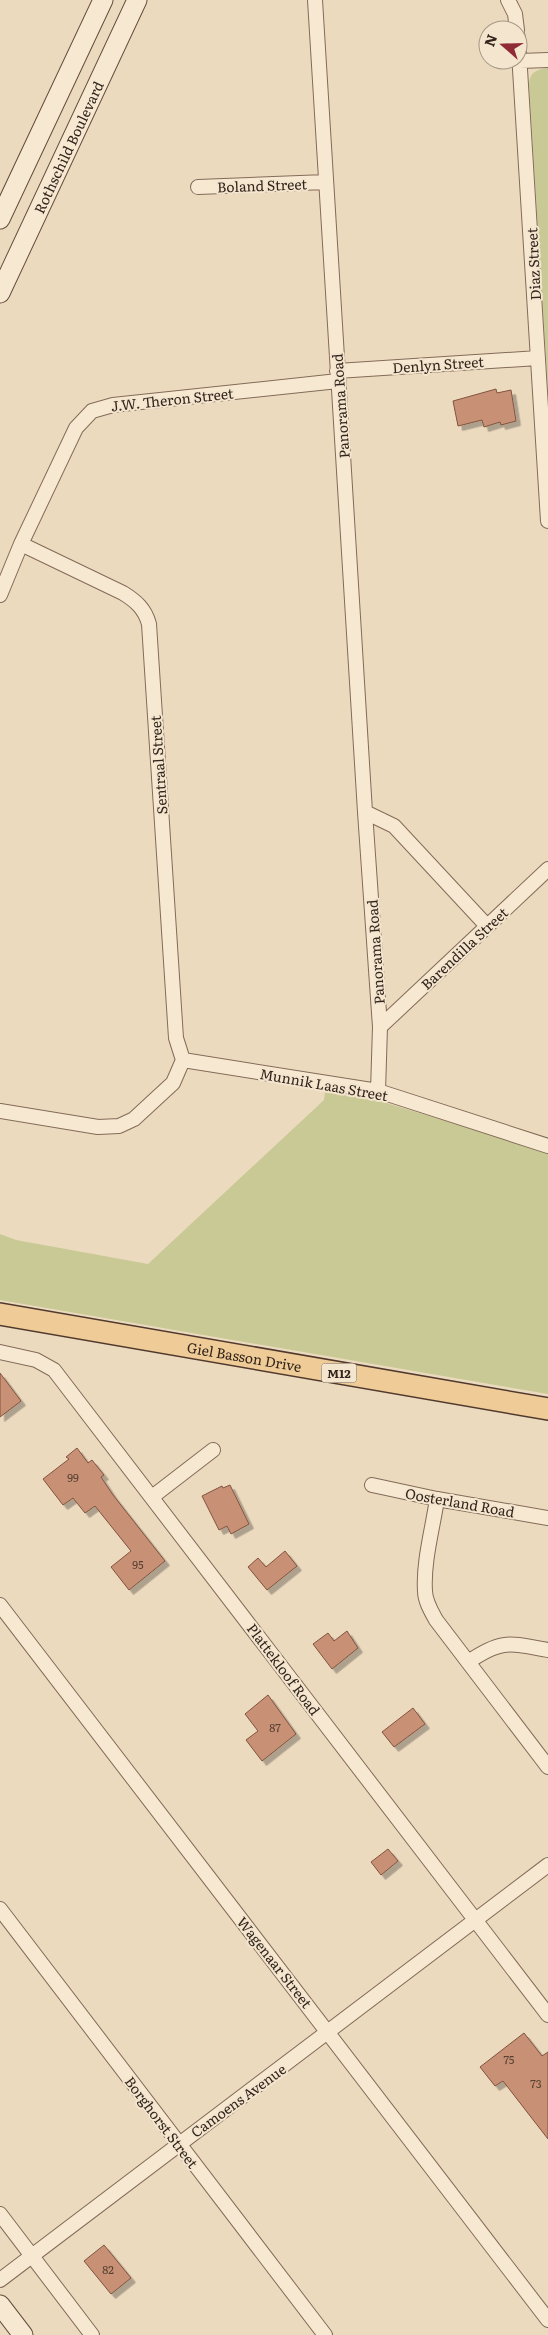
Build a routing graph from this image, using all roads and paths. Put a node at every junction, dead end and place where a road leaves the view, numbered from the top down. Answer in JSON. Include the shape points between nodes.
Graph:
{"nodes":[{"id":1,"x":103,"y":0,"type":"edge"},
{"id":2,"x":137,"y":0,"type":"edge"},
{"id":3,"x":315,"y":0,"type":"edge"},
{"id":4,"x":508,"y":0,"type":"edge"},
{"id":5,"x":516,"y":20,"type":"edge"},
{"id":6,"x":548,"y":60,"type":"edge"},
{"id":7,"x":528,"y":61,"type":"edge"},
{"id":8,"x":520,"y":70,"type":"edge"},
{"id":9,"x":326,"y":182,"type":"junction"},
{"id":10,"x":198,"y":187,"type":"dead end"},
{"id":11,"x":0,"y":219,"type":"edge"},
{"id":12,"x":0,"y":293,"type":"edge"},
{"id":13,"x":538,"y":358,"type":"junction"},
{"id":14,"x":338,"y":376,"type":"junction"},
{"id":15,"x":548,"y":521,"type":"edge"},
{"id":16,"x":21,"y":544,"type":"junction"},
{"id":17,"x":0,"y":595,"type":"edge"},
{"id":18,"x":365,"y":812,"type":"junction"},
{"id":19,"x":548,"y":869,"type":"edge"},
{"id":20,"x":487,"y":926,"type":"junction"},
{"id":21,"x":380,"y":1027,"type":"junction"},
{"id":22,"x":184,"y":1060,"type":"junction"},
{"id":23,"x":378,"y":1091,"type":"junction"},
{"id":24,"x":0,"y":1111,"type":"edge"},
{"id":25,"x":548,"y":1146,"type":"edge"},
{"id":26,"x":0,"y":1314,"type":"edge"},
{"id":27,"x":0,"y":1352,"type":"edge"},
{"id":28,"x":548,"y":1409,"type":"edge"},
{"id":29,"x":213,"y":1450,"type":"dead end"},
{"id":30,"x":372,"y":1485,"type":"dead end"},
{"id":31,"x":152,"y":1497,"type":"junction"},
{"id":32,"x":437,"y":1499,"type":"junction"},
{"id":33,"x":548,"y":1518,"type":"edge"},
{"id":34,"x":0,"y":1605,"type":"edge"},
{"id":35,"x":548,"y":1650,"type":"edge"},
{"id":36,"x":468,"y":1662,"type":"junction"},
{"id":37,"x":547,"y":1763,"type":"edge"},
{"id":38,"x":548,"y":1865,"type":"edge"},
{"id":39,"x":0,"y":1909,"type":"edge"},
{"id":40,"x":476,"y":1920,"type":"junction"},
{"id":41,"x":548,"y":2015,"type":"edge"},
{"id":42,"x":328,"y":2033,"type":"junction"},
{"id":43,"x":179,"y":2143,"type":"junction"},
{"id":44,"x":0,"y":2214,"type":"edge"},
{"id":45,"x":31,"y":2255,"type":"junction"},
{"id":46,"x":0,"y":2280,"type":"edge"},
{"id":47,"x":0,"y":2304,"type":"edge"},
{"id":48,"x":548,"y":2320,"type":"edge"},
{"id":49,"x":23,"y":2335,"type":"edge"},
{"id":50,"x":92,"y":2335,"type":"edge"},
{"id":51,"x":324,"y":2335,"type":"edge"}],
"edges":[{"from":1,"to":11,"type":"street"},
{"from":2,"to":12,"type":"street","name":"Rothschild Boulevard"},
{"from":3,"to":9,"type":"street","name":"Panorama Road"},
{"from":4,"to":5,"type":"street"},
{"from":6,"to":7,"type":"street"},
{"from":8,"to":13,"type":"street","name":"Diaz Street"},
{"from":9,"to":10,"type":"street","name":"Boland Street"},
{"from":9,"to":14,"type":"street","name":"Panorama Road"},
{"from":13,"to":14,"type":"street","name":"Denlyn Street"},
{"from":13,"to":15,"type":"street","name":"Diaz Street"},
{"from":14,"to":16,"type":"street","name":"J.W. Theron Street","via":[[113,405],[92,412],[76,428]]},
{"from":14,"to":18,"type":"street","name":"Panorama Road"},
{"from":16,"to":17,"type":"street","name":"J.W. Theron Street"},
{"from":16,"to":22,"type":"street","name":"Sentraal Street","via":[[124,593],[147,615],[176,1038]]},
{"from":18,"to":20,"type":"street","via":[[394,826]]},
{"from":18,"to":21,"type":"street","name":"Panorama Road"},
{"from":19,"to":20,"type":"street","name":"Barendilla Street"},
{"from":20,"to":21,"type":"street","name":"Barendilla Street"},
{"from":21,"to":23,"type":"street","name":"Panorama Road"},
{"from":22,"to":23,"type":"street","name":"Munnik Laas Street"},
{"from":22,"to":24,"type":"street","via":[[173,1083],[134,1119],[119,1126],[98,1127]]},
{"from":23,"to":25,"type":"street","name":"Munnik Laas Street"},
{"from":26,"to":28,"type":"main road","name":"Giel Basson Drive","number":"M12"},
{"from":27,"to":31,"type":"street","name":"Plattekloof Road","via":[[36,1360],[54,1370]]},
{"from":29,"to":31,"type":"street"},
{"from":30,"to":32,"type":"street","name":"Oosterland Road"},
{"from":31,"to":40,"type":"street","name":"Plattekloof Road"},
{"from":32,"to":33,"type":"street","name":"Oosterland Road"},
{"from":32,"to":36,"type":"street","via":[[424,1592],[436,1620]]},
{"from":34,"to":42,"type":"street","name":"Wagenaar Street"},
{"from":35,"to":36,"type":"street","via":[[504,1643]]},
{"from":36,"to":37,"type":"street"},
{"from":38,"to":40,"type":"street","name":"Camoens Avenue"},
{"from":39,"to":43,"type":"street","name":"Borghorst Street"},
{"from":40,"to":41,"type":"street","name":"Plattekloof Road"},
{"from":40,"to":42,"type":"street","name":"Camoens Avenue"},
{"from":42,"to":43,"type":"street","name":"Camoens Avenue"},
{"from":42,"to":48,"type":"street","name":"Wagenaar Street"},
{"from":43,"to":45,"type":"street","name":"Camoens Avenue"},
{"from":43,"to":51,"type":"street","name":"Borghorst Street"},
{"from":44,"to":45,"type":"street"},
{"from":45,"to":46,"type":"street","name":"Camoens Avenue"},
{"from":45,"to":50,"type":"street"},
{"from":47,"to":49,"type":"street"}]}
